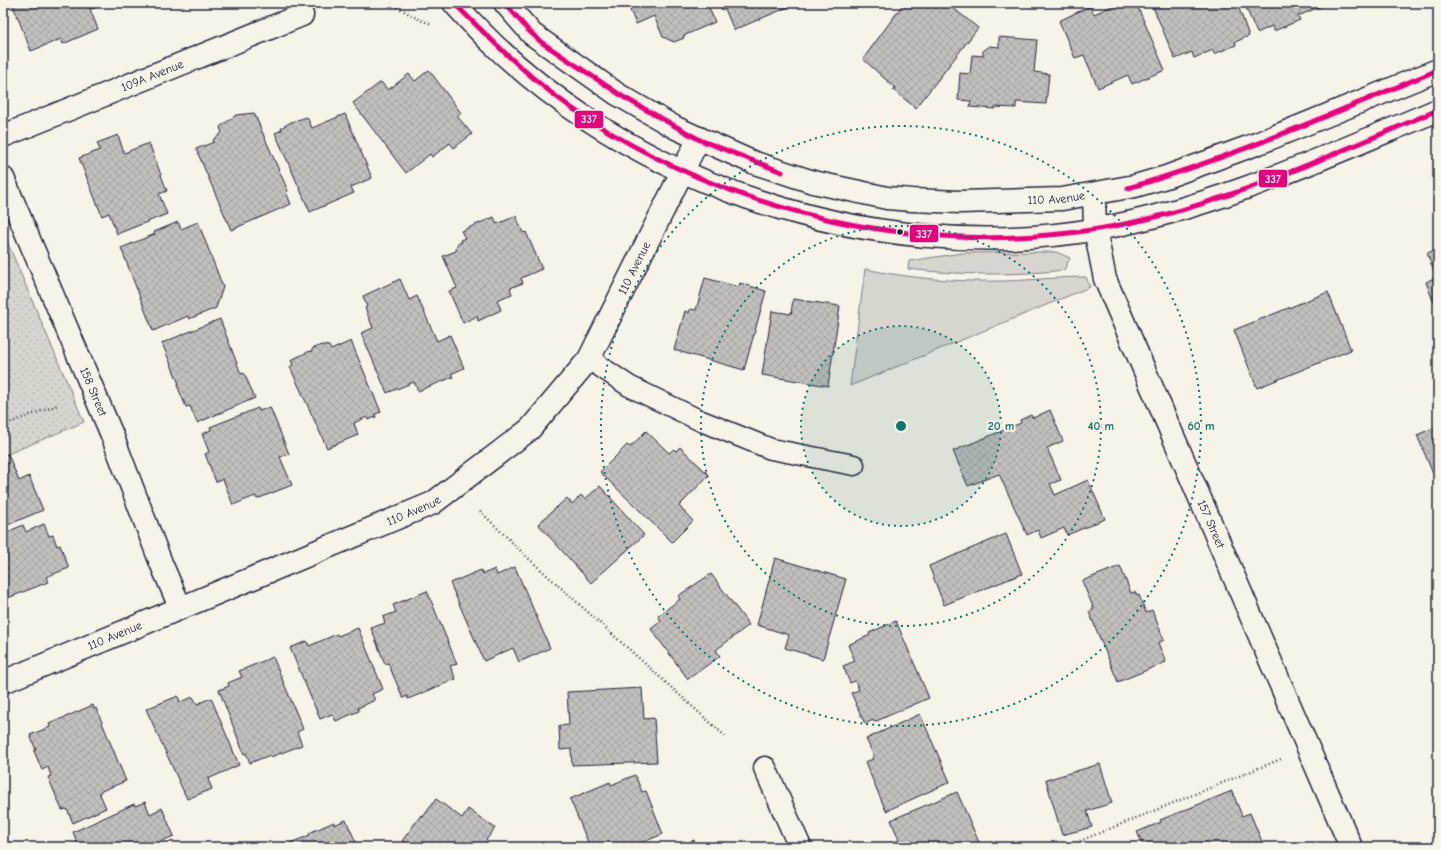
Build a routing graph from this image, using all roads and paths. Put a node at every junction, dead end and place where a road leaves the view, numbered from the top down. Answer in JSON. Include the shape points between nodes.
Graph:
{"nodes":[{"id":1,"x":390,"y":3,"type":"edge"},
{"id":2,"x":454,"y":3,"type":"edge"},
{"id":3,"x":505,"y":3,"type":"edge"},
{"id":4,"x":302,"y":15,"type":"dead end"},
{"id":5,"x":432,"y":24,"type":"dead end"},
{"id":6,"x":1438,"y":70,"type":"edge"},
{"id":7,"x":1438,"y":110,"type":"edge"},
{"id":8,"x":3,"y":136,"type":"edge"},
{"id":9,"x":699,"y":138,"type":"junction"},
{"id":10,"x":683,"y":170,"type":"junction"},
{"id":11,"x":3,"y":178,"type":"edge"},
{"id":12,"x":1094,"y":194,"type":"junction"},
{"id":13,"x":1095,"y":229,"type":"junction"},
{"id":14,"x":588,"y":359,"type":"junction"},
{"id":15,"x":58,"y":406,"type":"dead end"},
{"id":16,"x":3,"y":425,"type":"edge"},
{"id":17,"x":854,"y":465,"type":"dead end"},
{"id":18,"x":480,"y":511,"type":"dead end"},
{"id":19,"x":180,"y":607,"type":"junction"},
{"id":20,"x":3,"y":682,"type":"edge"},
{"id":21,"x":725,"y":736,"type":"dead end"},
{"id":22,"x":1286,"y":758,"type":"dead end"},
{"id":23,"x":765,"y":768,"type":"dead end"},
{"id":24,"x":800,"y":847,"type":"edge"},
{"id":25,"x":1065,"y":847,"type":"edge"},
{"id":26,"x":1350,"y":847,"type":"edge"}],
"edges":[{"from":1,"to":5,"type":"path"},
{"from":2,"to":10,"type":"street","via":[[513,62],[561,101],[612,134]]},
{"from":3,"to":9,"type":"street","via":[[532,34],[617,94],[650,114]]},
{"from":4,"to":8,"type":"street","name":"109A Avenue"},
{"from":6,"to":12,"type":"street","name":"110 Avenue","via":[[1220,158],[1150,182]]},
{"from":7,"to":13,"type":"street","via":[[1207,201]]},
{"from":9,"to":10,"type":"street","name":"110 Avenue"},
{"from":9,"to":12,"type":"street","name":"110 Avenue","via":[[752,162],[813,182],[887,198],[987,202],[1062,199]]},
{"from":10,"to":13,"type":"street","via":[[743,196],[797,213],[893,232],[993,238]]},
{"from":10,"to":14,"type":"street","name":"110 Avenue"},
{"from":11,"to":19,"type":"street","name":"158 Street","via":[[112,434]]},
{"from":12,"to":13,"type":"street","name":"157 Street"},
{"from":13,"to":26,"type":"street","name":"157 Street","via":[[1105,279]]},
{"from":14,"to":17,"type":"lane","via":[[629,386],[699,420],[771,449]]},
{"from":14,"to":19,"type":"street","name":"110 Avenue","via":[[530,429],[433,503]]},
{"from":15,"to":16,"type":"path"},
{"from":18,"to":21,"type":"path","via":[[528,558]]},
{"from":19,"to":20,"type":"street","name":"110 Avenue"},
{"from":22,"to":25,"type":"path"},
{"from":23,"to":24,"type":"street"}]}
